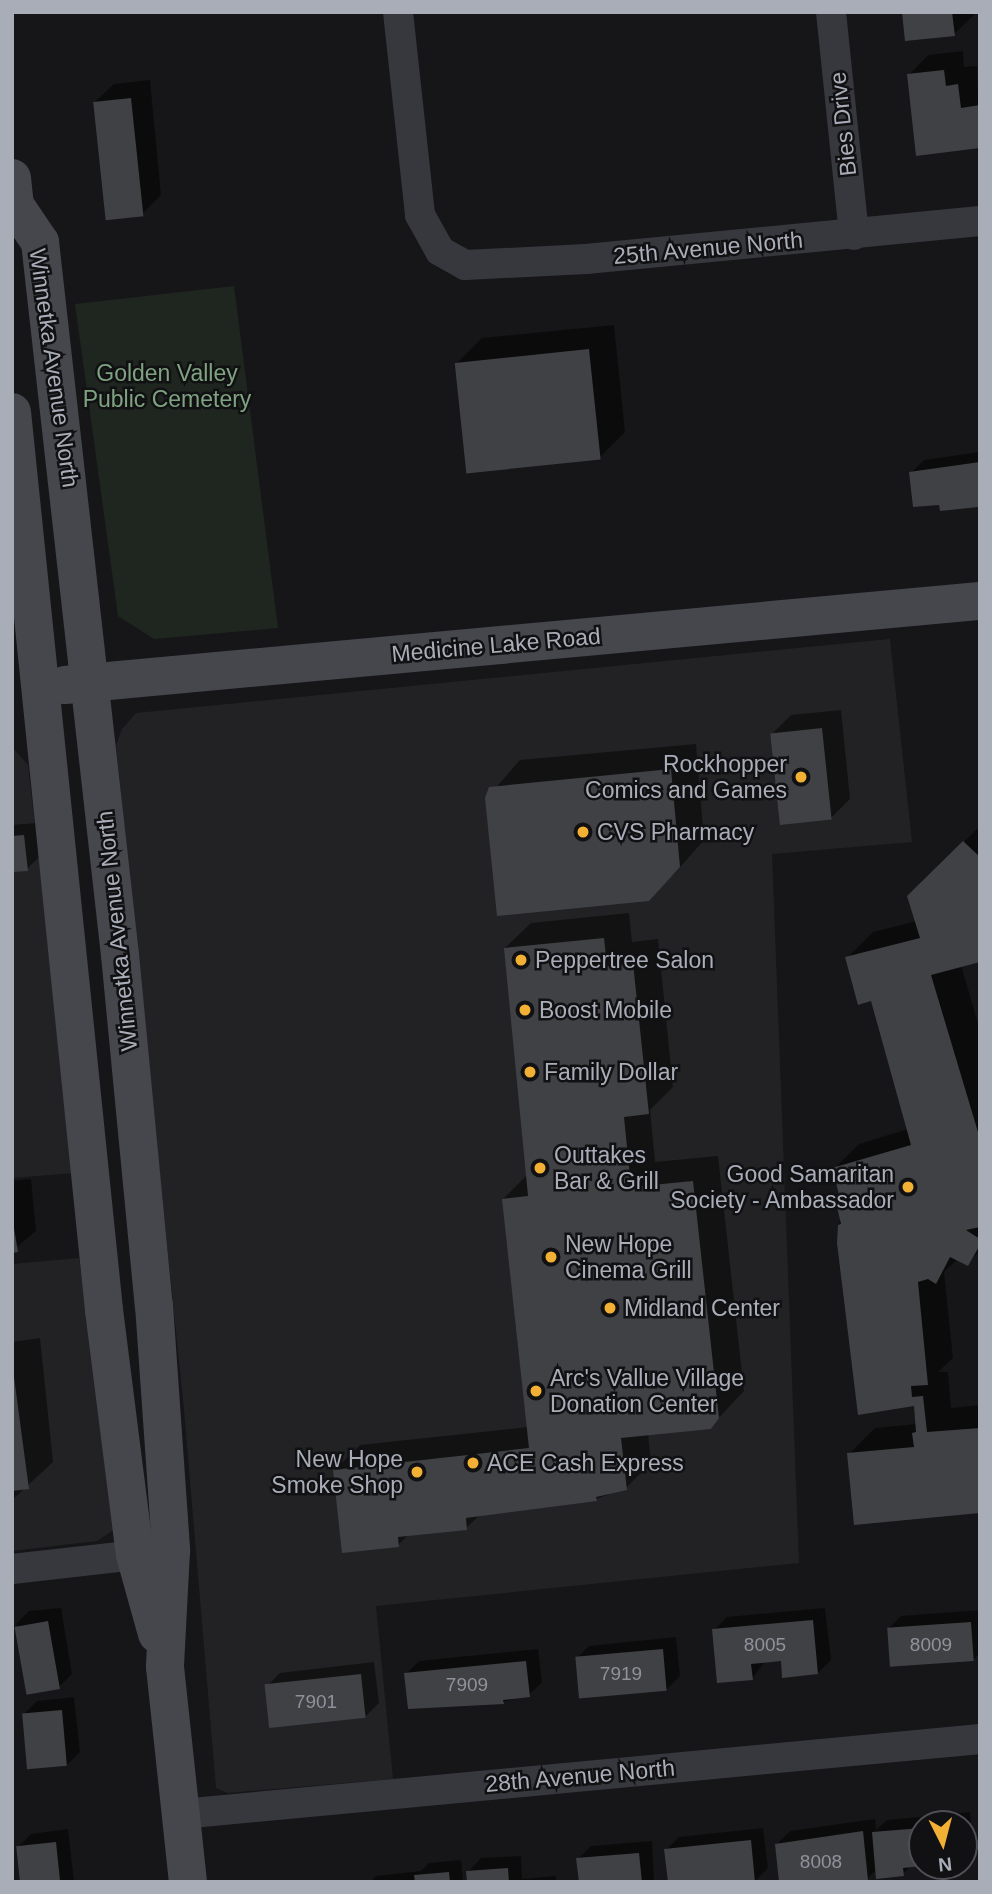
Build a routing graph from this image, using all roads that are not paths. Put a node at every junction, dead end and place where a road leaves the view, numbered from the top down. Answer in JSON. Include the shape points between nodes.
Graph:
{"nodes":[{"id":1,"x":398,"y":12,"type":"edge"},
{"id":2,"x":831,"y":12,"type":"edge"},
{"id":3,"x":13,"y":198,"type":"edge"},
{"id":4,"x":980,"y":221,"type":"edge"},
{"id":5,"x":854,"y":235,"type":"junction"},
{"id":6,"x":12,"y":412,"type":"edge"},
{"id":7,"x":980,"y":601,"type":"edge"},
{"id":8,"x":92,"y":682,"type":"junction"},
{"id":9,"x":25,"y":689,"type":"edge"},
{"id":10,"x":153,"y":1553,"type":"junction"},
{"id":11,"x":12,"y":1569,"type":"edge"},
{"id":12,"x":980,"y":1739,"type":"edge"},
{"id":13,"x":181,"y":1814,"type":"junction"},
{"id":14,"x":188,"y":1882,"type":"edge"}],
"edges":[{"from":1,"to":5,"type":"street","name":"25th Avenue North","via":[[420,215],[440,251],[465,265]]},
{"from":2,"to":5,"type":"street","name":"Bies Drive"},
{"from":3,"to":8,"type":"main road","name":"Winnetka Avenue North","via":[[40,242]]},
{"from":4,"to":5,"type":"street","name":"25th Avenue North"},
{"from":6,"to":9,"type":"main road","name":"Winnetka Avenue North"},
{"from":7,"to":8,"type":"main road","name":"Medicine Lake Road"},
{"from":8,"to":9,"type":"main road","name":"Medicine Lake Road"},
{"from":8,"to":10,"type":"main road","name":"Winnetka Avenue North","via":[[154,1305]]},
{"from":9,"to":10,"type":"main road","name":"Winnetka Avenue North"},
{"from":10,"to":11,"type":"street"},
{"from":10,"to":13,"type":"main road","name":"Winnetka Avenue North"},
{"from":12,"to":13,"type":"street","name":"28th Avenue North"},
{"from":13,"to":14,"type":"main road","name":"Winnetka Avenue North"}]}
